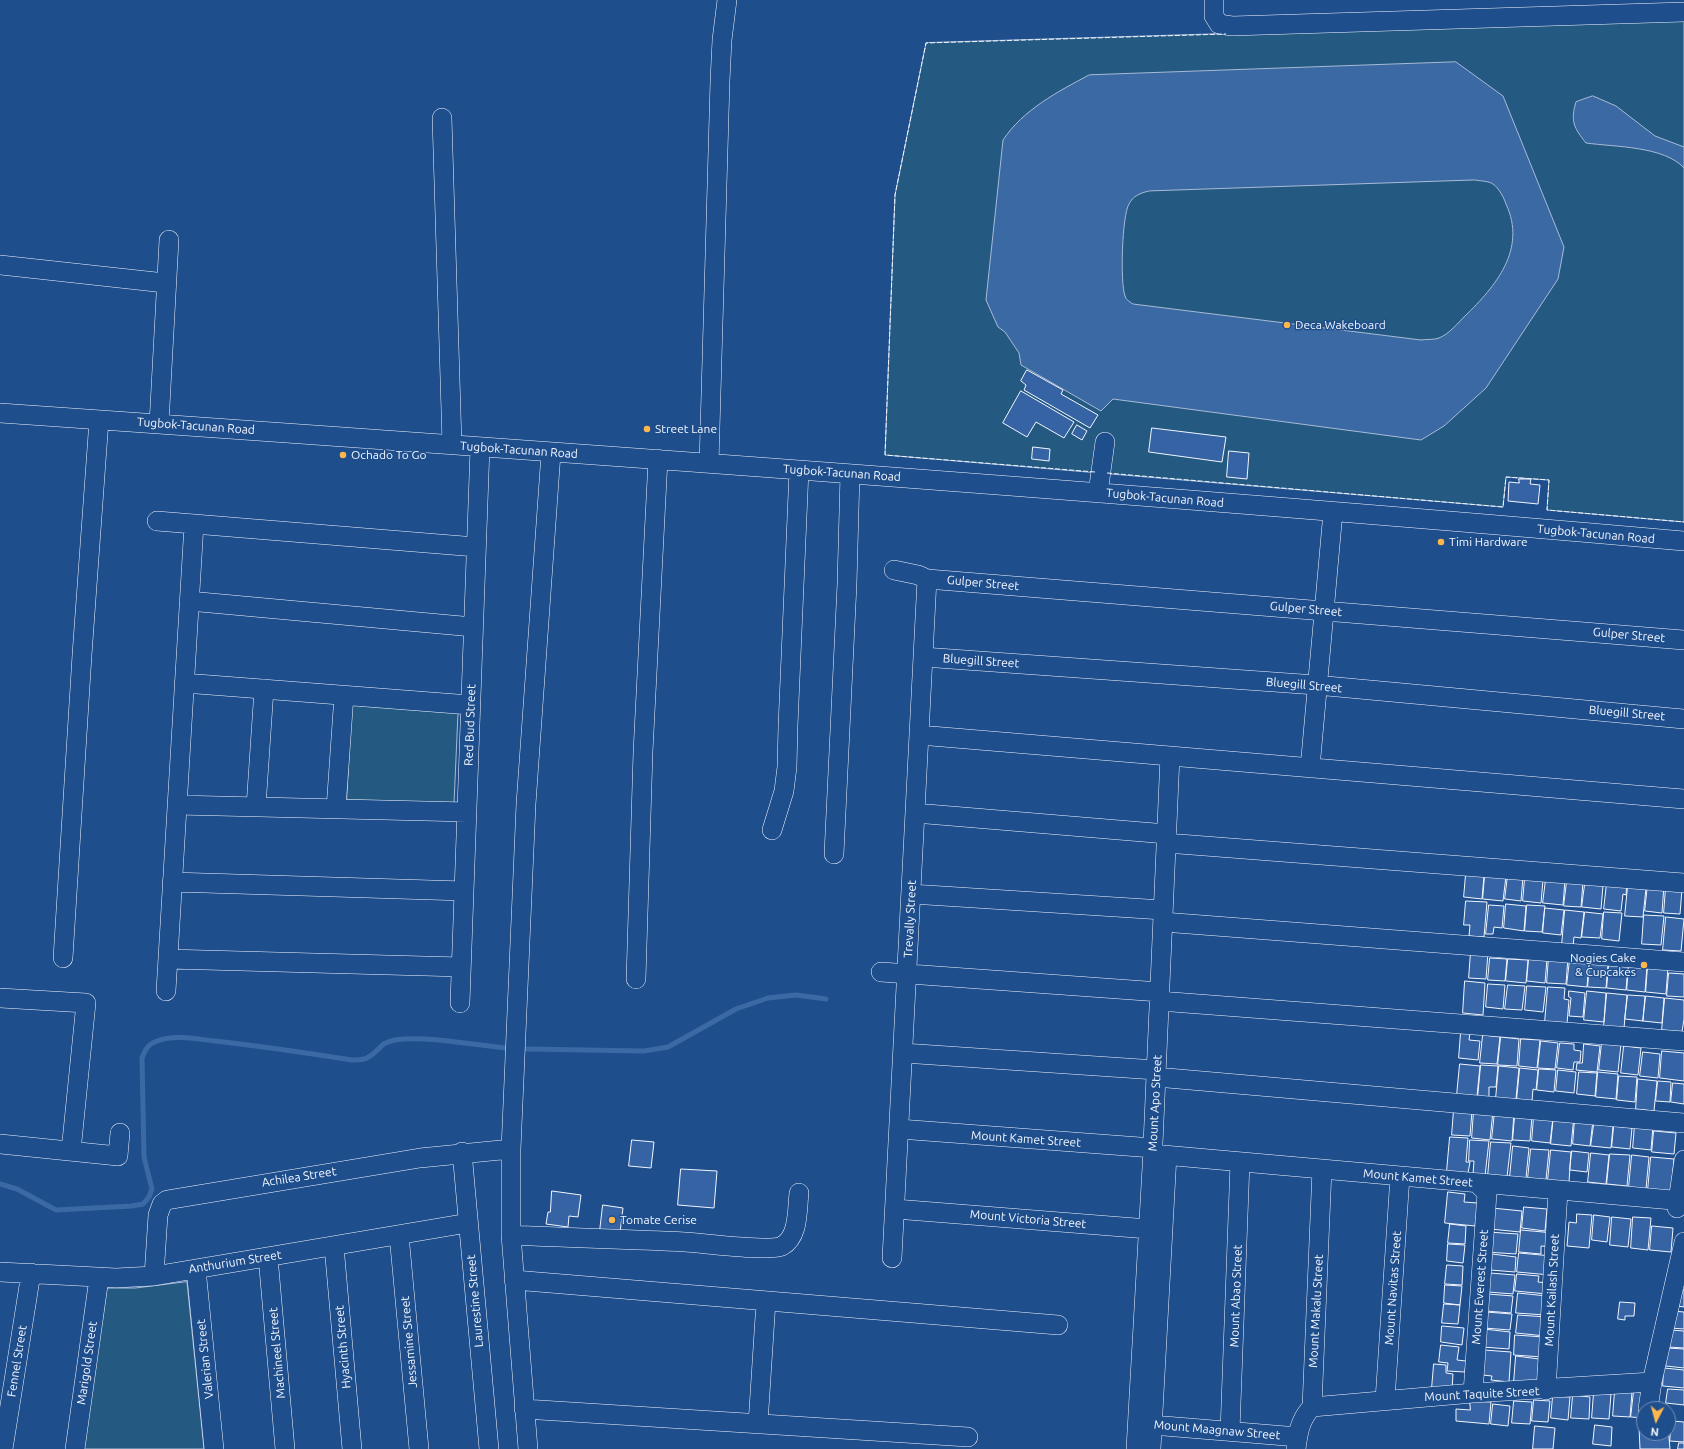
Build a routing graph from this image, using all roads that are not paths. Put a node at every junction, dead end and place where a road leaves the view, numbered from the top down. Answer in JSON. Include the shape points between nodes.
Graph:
{"nodes":[{"id":1,"x":727,"y":0,"type":"edge"},
{"id":2,"x":1589,"y":7,"type":"edge"},
{"id":3,"x":1214,"y":8,"type":"edge"},
{"id":4,"x":1684,"y":12,"type":"edge"},
{"id":5,"x":442,"y":118,"type":"dead end"},
{"id":6,"x":169,"y":240,"type":"dead end"},
{"id":7,"x":0,"y":265,"type":"edge"},
{"id":8,"x":165,"y":284,"type":"junction"},
{"id":9,"x":0,"y":413,"type":"edge"},
{"id":10,"x":99,"y":420,"type":"junction"},
{"id":11,"x":159,"y":424,"type":"junction"},
{"id":12,"x":1105,"y":442,"type":"dead end"},
{"id":13,"x":452,"y":444,"type":"junction"},
{"id":14,"x":480,"y":447,"type":"junction"},
{"id":15,"x":551,"y":453,"type":"junction"},
{"id":16,"x":658,"y":460,"type":"junction"},
{"id":17,"x":709,"y":464,"type":"junction"},
{"id":18,"x":799,"y":470,"type":"junction"},
{"id":19,"x":850,"y":474,"type":"junction"},
{"id":20,"x":1098,"y":493,"type":"junction"},
{"id":21,"x":1333,"y":512,"type":"junction"},
{"id":22,"x":157,"y":521,"type":"dead end"},
{"id":23,"x":194,"y":524,"type":"junction"},
{"id":24,"x":1684,"y":541,"type":"edge"},
{"id":25,"x":476,"y":547,"type":"junction"},
{"id":26,"x":894,"y":570,"type":"dead end"},
{"id":27,"x":927,"y":579,"type":"junction"},
{"id":28,"x":189,"y":600,"type":"junction"},
{"id":29,"x":1323,"y":610,"type":"junction"},
{"id":30,"x":473,"y":627,"type":"junction"},
{"id":31,"x":1684,"y":640,"type":"edge"},
{"id":32,"x":923,"y":657,"type":"junction"},
{"id":33,"x":184,"y":683,"type":"junction"},
{"id":34,"x":1316,"y":685,"type":"junction"},
{"id":35,"x":264,"y":689,"type":"junction"},
{"id":36,"x":344,"y":695,"type":"junction"},
{"id":37,"x":470,"y":705,"type":"junction"},
{"id":38,"x":1684,"y":719,"type":"edge"},
{"id":39,"x":919,"y":735,"type":"junction"},
{"id":40,"x":1170,"y":756,"type":"junction"},
{"id":41,"x":1310,"y":768,"type":"junction"},
{"id":42,"x":1684,"y":799,"type":"edge"},
{"id":43,"x":177,"y":805,"type":"junction"},
{"id":44,"x":256,"y":807,"type":"junction"},
{"id":45,"x":336,"y":809,"type":"junction"},
{"id":46,"x":466,"y":812,"type":"junction"},
{"id":47,"x":915,"y":813,"type":"junction"},
{"id":48,"x":772,"y":830,"type":"dead end"},
{"id":49,"x":1166,"y":838,"type":"junction"},
{"id":50,"x":834,"y":854,"type":"dead end"},
{"id":51,"x":172,"y":882,"type":"junction"},
{"id":52,"x":1684,"y":883,"type":"edge"},
{"id":53,"x":464,"y":891,"type":"junction"},
{"id":54,"x":911,"y":894,"type":"junction"},
{"id":55,"x":1163,"y":916,"type":"junction"},
{"id":56,"x":63,"y":958,"type":"dead end"},
{"id":57,"x":168,"y":959,"type":"junction"},
{"id":58,"x":1684,"y":962,"type":"edge"},
{"id":59,"x":461,"y":968,"type":"junction"},
{"id":60,"x":881,"y":972,"type":"dead end"},
{"id":61,"x":907,"y":974,"type":"junction"},
{"id":62,"x":636,"y":979,"type":"dead end"},
{"id":63,"x":166,"y":991,"type":"dead end"},
{"id":64,"x":1159,"y":996,"type":"junction"},
{"id":65,"x":0,"y":998,"type":"edge"},
{"id":66,"x":460,"y":1004,"type":"dead end"},
{"id":67,"x":1684,"y":1041,"type":"edge"},
{"id":68,"x":903,"y":1052,"type":"junction"},
{"id":69,"x":1156,"y":1074,"type":"junction"},
{"id":70,"x":1684,"y":1123,"type":"edge"},
{"id":71,"x":899,"y":1129,"type":"junction"},
{"id":72,"x":120,"y":1133,"type":"dead end"},
{"id":73,"x":0,"y":1144,"type":"edge"},
{"id":74,"x":511,"y":1148,"type":"junction"},
{"id":75,"x":71,"y":1151,"type":"junction"},
{"id":76,"x":462,"y":1152,"type":"junction"},
{"id":77,"x":1158,"y":1158,"type":"junction"},
{"id":78,"x":1684,"y":1160,"type":"edge"},
{"id":79,"x":1240,"y":1168,"type":"junction"},
{"id":80,"x":1322,"y":1175,"type":"junction"},
{"id":81,"x":1400,"y":1181,"type":"junction"},
{"id":82,"x":1482,"y":1188,"type":"junction"},
{"id":83,"x":799,"y":1193,"type":"dead end"},
{"id":84,"x":1558,"y":1195,"type":"junction"},
{"id":85,"x":1680,"y":1204,"type":"edge"},
{"id":86,"x":895,"y":1209,"type":"junction"},
{"id":87,"x":468,"y":1223,"type":"junction"},
{"id":88,"x":1155,"y":1230,"type":"junction"},
{"id":89,"x":399,"y":1235,"type":"junction"},
{"id":90,"x":511,"y":1235,"type":"junction"},
{"id":91,"x":1684,"y":1242,"type":"edge"},
{"id":92,"x":334,"y":1246,"type":"junction"},
{"id":93,"x":268,"y":1257,"type":"junction"},
{"id":94,"x":892,"y":1258,"type":"dead end"},
{"id":95,"x":196,"y":1269,"type":"junction"},
{"id":96,"x":0,"y":1272,"type":"edge"},
{"id":97,"x":31,"y":1273,"type":"junction"},
{"id":98,"x":154,"y":1276,"type":"junction"},
{"id":99,"x":99,"y":1278,"type":"junction"},
{"id":100,"x":514,"y":1280,"type":"junction"},
{"id":101,"x":766,"y":1301,"type":"junction"},
{"id":102,"x":1058,"y":1325,"type":"dead end"},
{"id":103,"x":1652,"y":1382,"type":"junction"},
{"id":104,"x":1546,"y":1390,"type":"junction"},
{"id":105,"x":1473,"y":1393,"type":"junction"},
{"id":106,"x":1385,"y":1400,"type":"junction"},
{"id":107,"x":1649,"y":1401,"type":"edge"},
{"id":108,"x":1312,"y":1407,"type":"junction"},
{"id":109,"x":524,"y":1409,"type":"junction"},
{"id":110,"x":758,"y":1424,"type":"junction"},
{"id":111,"x":1145,"y":1425,"type":"junction"},
{"id":112,"x":1230,"y":1431,"type":"junction"},
{"id":113,"x":968,"y":1437,"type":"dead end"},
{"id":114,"x":1297,"y":1443,"type":"edge"},
{"id":115,"x":3,"y":1449,"type":"edge"},
{"id":116,"x":75,"y":1449,"type":"edge"},
{"id":117,"x":214,"y":1449,"type":"edge"},
{"id":118,"x":285,"y":1449,"type":"edge"},
{"id":119,"x":352,"y":1449,"type":"edge"},
{"id":120,"x":419,"y":1449,"type":"edge"},
{"id":121,"x":489,"y":1449,"type":"edge"},
{"id":122,"x":528,"y":1449,"type":"edge"},
{"id":123,"x":1136,"y":1449,"type":"edge"},
{"id":124,"x":1151,"y":1449,"type":"edge"}],
"edges":[{"from":1,"to":17,"type":"street","via":[[719,96]]},
{"from":2,"to":3,"type":"street","via":[[1232,26],[1219,24]]},
{"from":2,"to":4,"type":"street"},
{"from":5,"to":13,"type":"street"},
{"from":6,"to":8,"type":"street"},
{"from":7,"to":8,"type":"street"},
{"from":8,"to":11,"type":"street"},
{"from":9,"to":10,"type":"street","name":"Tugbok-Tacunan Road"},
{"from":10,"to":11,"type":"street","name":"Tugbok-Tacunan Road"},
{"from":10,"to":56,"type":"street"},
{"from":11,"to":13,"type":"street","name":"Tugbok-Tacunan Road"},
{"from":12,"to":20,"type":"street"},
{"from":13,"to":14,"type":"street","name":"Tugbok-Tacunan Road"},
{"from":14,"to":15,"type":"street","name":"Tugbok-Tacunan Road"},
{"from":14,"to":25,"type":"street","name":"Red Bud Street"},
{"from":15,"to":16,"type":"street","name":"Tugbok-Tacunan Road"},
{"from":15,"to":74,"type":"street","via":[[526,804]]},
{"from":16,"to":17,"type":"street","name":"Tugbok-Tacunan Road"},
{"from":16,"to":62,"type":"street","via":[[643,752]]},
{"from":17,"to":18,"type":"street","name":"Tugbok-Tacunan Road"},
{"from":18,"to":19,"type":"street","name":"Tugbok-Tacunan Road"},
{"from":18,"to":48,"type":"street","via":[[787,767],[784,791]]},
{"from":19,"to":20,"type":"street","name":"Tugbok-Tacunan Road"},
{"from":19,"to":50,"type":"street"},
{"from":20,"to":21,"type":"street","name":"Tugbok-Tacunan Road"},
{"from":21,"to":24,"type":"street","name":"Tugbok-Tacunan Road"},
{"from":21,"to":29,"type":"street"},
{"from":22,"to":23,"type":"street"},
{"from":23,"to":25,"type":"street"},
{"from":23,"to":28,"type":"street"},
{"from":25,"to":30,"type":"street","name":"Red Bud Street"},
{"from":26,"to":27,"type":"street","name":"Gulper Street"},
{"from":27,"to":29,"type":"street","name":"Gulper Street"},
{"from":27,"to":32,"type":"street","name":"Trevally Street"},
{"from":28,"to":30,"type":"street"},
{"from":28,"to":33,"type":"street"},
{"from":29,"to":31,"type":"street","name":"Gulper Street"},
{"from":29,"to":34,"type":"street"},
{"from":30,"to":37,"type":"street","name":"Red Bud Street"},
{"from":32,"to":34,"type":"street","name":"Bluegill Street"},
{"from":32,"to":39,"type":"street","name":"Trevally Street"},
{"from":33,"to":35,"type":"street"},
{"from":33,"to":43,"type":"street"},
{"from":34,"to":38,"type":"street","name":"Bluegill Street"},
{"from":34,"to":41,"type":"street"},
{"from":35,"to":36,"type":"street"},
{"from":35,"to":44,"type":"street"},
{"from":36,"to":37,"type":"street"},
{"from":36,"to":45,"type":"street"},
{"from":37,"to":46,"type":"street","name":"Red Bud Street"},
{"from":39,"to":40,"type":"street"},
{"from":39,"to":47,"type":"street","name":"Trevally Street"},
{"from":40,"to":41,"type":"street"},
{"from":40,"to":49,"type":"street","name":"Mount Apo Street"},
{"from":41,"to":42,"type":"street"},
{"from":43,"to":44,"type":"street"},
{"from":43,"to":51,"type":"street"},
{"from":44,"to":45,"type":"street"},
{"from":45,"to":46,"type":"street"},
{"from":46,"to":53,"type":"street","name":"Red Bud Street"},
{"from":47,"to":49,"type":"street"},
{"from":47,"to":54,"type":"street","name":"Trevally Street"},
{"from":49,"to":52,"type":"street"},
{"from":49,"to":55,"type":"street","name":"Mount Apo Street"},
{"from":51,"to":53,"type":"street"},
{"from":51,"to":57,"type":"street"},
{"from":53,"to":59,"type":"street","name":"Red Bud Street"},
{"from":54,"to":55,"type":"street"},
{"from":54,"to":61,"type":"street","name":"Trevally Street"},
{"from":55,"to":58,"type":"street"},
{"from":55,"to":64,"type":"street","name":"Mount Apo Street"},
{"from":57,"to":59,"type":"street"},
{"from":57,"to":63,"type":"street"},
{"from":59,"to":66,"type":"street","name":"Red Bud Street"},
{"from":60,"to":61,"type":"street"},
{"from":61,"to":64,"type":"street"},
{"from":61,"to":68,"type":"street","name":"Trevally Street"},
{"from":64,"to":67,"type":"street"},
{"from":64,"to":69,"type":"street","name":"Mount Apo Street"},
{"from":65,"to":75,"type":"street","via":[[86,1003]]},
{"from":68,"to":69,"type":"street"},
{"from":68,"to":71,"type":"street","name":"Trevally Street"},
{"from":69,"to":70,"type":"street"},
{"from":69,"to":77,"type":"street","name":"Mount Apo Street"},
{"from":71,"to":77,"type":"street","name":"Mount Kamet Street"},
{"from":71,"to":86,"type":"street","name":"Trevally Street"},
{"from":72,"to":75,"type":"street","via":[[118,1156]]},
{"from":73,"to":75,"type":"street"},
{"from":74,"to":76,"type":"street","name":"Achilea Street"},
{"from":74,"to":90,"type":"street"},
{"from":76,"to":87,"type":"street","name":"Laurestine Street"},
{"from":76,"to":98,"type":"street","name":"Achilea Street","via":[[167,1200],[162,1204],[158,1215]]},
{"from":77,"to":79,"type":"street","name":"Mount Kamet Street"},
{"from":77,"to":88,"type":"street","name":"Mount Apo Street"},
{"from":78,"to":85,"type":"street"},
{"from":79,"to":80,"type":"street","name":"Mount Kamet Street"},
{"from":79,"to":112,"type":"street","name":"Mount Abao Street"},
{"from":80,"to":81,"type":"street","name":"Mount Kamet Street"},
{"from":80,"to":108,"type":"street","name":"Mount Makalu Street"},
{"from":81,"to":82,"type":"street","name":"Mount Kamet Street"},
{"from":81,"to":106,"type":"street","name":"Mount Navitas Street"},
{"from":82,"to":84,"type":"street","name":"Mount Kamet Street"},
{"from":82,"to":105,"type":"street","name":"Mount Everest Street"},
{"from":83,"to":90,"type":"street","via":[[793,1234],[781,1247]]},
{"from":84,"to":85,"type":"street","name":"Mount Kamet Street"},
{"from":84,"to":104,"type":"street","name":"Mount Kailash Street"},
{"from":86,"to":88,"type":"street","name":"Mount Victoria Street"},
{"from":86,"to":94,"type":"street","name":"Trevally Street"},
{"from":87,"to":89,"type":"street","name":"Anthurium Street"},
{"from":87,"to":121,"type":"street","name":"Laurestine Street"},
{"from":88,"to":111,"type":"street","name":"Mount Apo Street"},
{"from":89,"to":92,"type":"street","name":"Anthurium Street"},
{"from":89,"to":120,"type":"street","name":"Jessamine Street"},
{"from":90,"to":100,"type":"street"},
{"from":91,"to":103,"type":"street"},
{"from":92,"to":93,"type":"street","name":"Anthurium Street"},
{"from":92,"to":119,"type":"street","name":"Hyacinth Street"},
{"from":93,"to":95,"type":"street","name":"Anthurium Street"},
{"from":93,"to":118,"type":"street","name":"Machineel Street"},
{"from":95,"to":98,"type":"street","name":"Anthurium Street"},
{"from":95,"to":117,"type":"street","name":"Valerian Street"},
{"from":96,"to":97,"type":"street","name":"Anthurium Street"},
{"from":97,"to":99,"type":"street","name":"Anthurium Street"},
{"from":97,"to":115,"type":"street","name":"Fennel Street"},
{"from":98,"to":99,"type":"street","name":"Anthurium Street"},
{"from":99,"to":116,"type":"street","name":"Marigold Street"},
{"from":100,"to":101,"type":"street"},
{"from":100,"to":109,"type":"street"},
{"from":101,"to":102,"type":"street"},
{"from":101,"to":110,"type":"street"},
{"from":103,"to":104,"type":"street","name":"Mount Taquite Street"},
{"from":103,"to":107,"type":"street"},
{"from":104,"to":105,"type":"street","name":"Mount Taquite Street"},
{"from":105,"to":106,"type":"street","name":"Mount Taquite Street"},
{"from":106,"to":108,"type":"street","name":"Mount Taquite Street"},
{"from":108,"to":114,"type":"street","via":[[1300,1425]]},
{"from":109,"to":110,"type":"street"},
{"from":109,"to":122,"type":"street"},
{"from":110,"to":113,"type":"street"},
{"from":111,"to":112,"type":"street","name":"Mount Maagnaw Street"},
{"from":111,"to":123,"type":"street","name":"Mount Apo Street"},
{"from":111,"to":124,"type":"street","name":"Mount Apo Street"},
{"from":112,"to":114,"type":"street","name":"Mount Maagnaw Street"}]}
